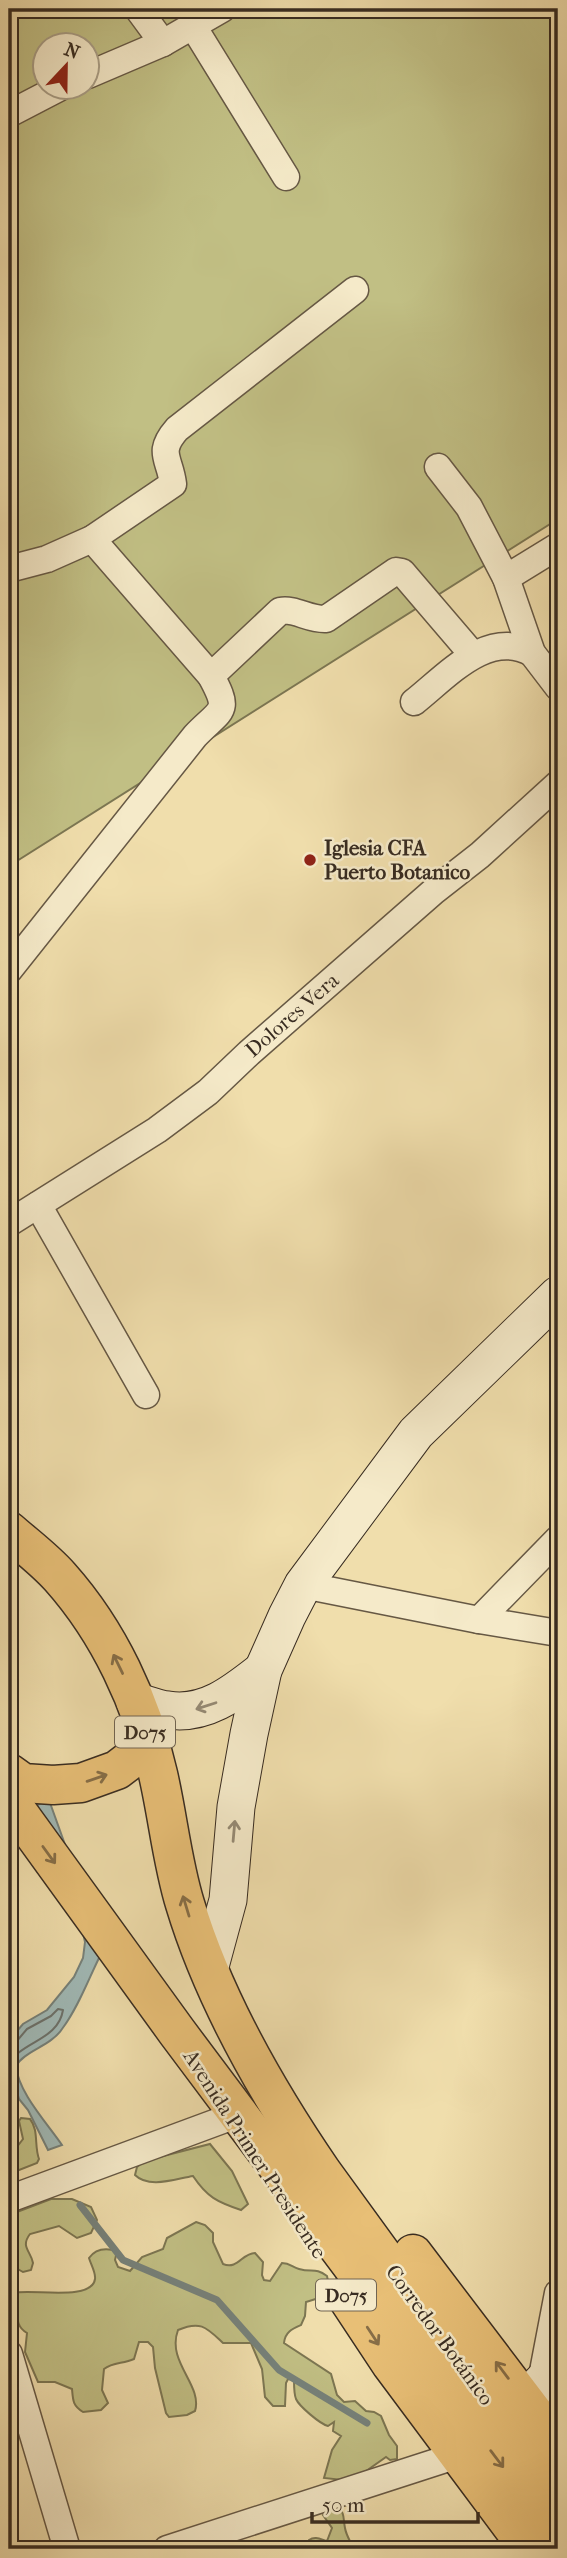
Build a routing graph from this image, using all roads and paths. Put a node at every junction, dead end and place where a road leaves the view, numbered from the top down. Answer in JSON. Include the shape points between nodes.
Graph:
{"nodes":[{"id":1,"x":138,"y":9,"type":"edge"},
{"id":2,"x":222,"y":9,"type":"edge"},
{"id":3,"x":192,"y":26,"type":"junction"},
{"id":4,"x":163,"y":43,"type":"junction"},
{"id":5,"x":102,"y":69,"type":"edge"},
{"id":6,"x":32,"y":102,"type":"edge"},
{"id":7,"x":9,"y":114,"type":"edge"},
{"id":8,"x":286,"y":177,"type":"dead end"},
{"id":9,"x":355,"y":290,"type":"dead end"},
{"id":10,"x":438,"y":467,"type":"dead end"},
{"id":11,"x":92,"y":539,"type":"junction"},
{"id":12,"x":558,"y":546,"type":"edge"},
{"id":13,"x":9,"y":569,"type":"edge"},
{"id":14,"x":506,"y":578,"type":"junction"},
{"id":15,"x":532,"y":653,"type":"junction"},
{"id":16,"x":473,"y":655,"type":"junction"},
{"id":17,"x":211,"y":676,"type":"junction"},
{"id":18,"x":558,"y":687,"type":"edge"},
{"id":19,"x":414,"y":702,"type":"dead end"},
{"id":20,"x":558,"y":784,"type":"edge"},
{"id":21,"x":9,"y":970,"type":"edge"},
{"id":22,"x":18,"y":1213,"type":"edge"},
{"id":23,"x":558,"y":1294,"type":"edge"},
{"id":24,"x":146,"y":1395,"type":"dead end"},
{"id":25,"x":15,"y":1537,"type":"edge"},
{"id":26,"x":558,"y":1539,"type":"edge"},
{"id":27,"x":303,"y":1585,"type":"junction"},
{"id":28,"x":480,"y":1620,"type":"junction"},
{"id":29,"x":558,"y":1633,"type":"edge"},
{"id":30,"x":263,"y":1670,"type":"junction"},
{"id":31,"x":141,"y":1718,"type":"junction"},
{"id":32,"x":9,"y":1773,"type":"edge"},
{"id":33,"x":9,"y":1800,"type":"edge"},
{"id":34,"x":214,"y":1981,"type":"junction"},
{"id":35,"x":177,"y":2032,"type":"junction"},
{"id":36,"x":228,"y":2118,"type":"junction"},
{"id":37,"x":309,"y":2180,"type":"junction"},
{"id":38,"x":9,"y":2199,"type":"edge"},
{"id":39,"x":558,"y":2293,"type":"edge"},
{"id":40,"x":9,"y":2354,"type":"edge"},
{"id":41,"x":542,"y":2383,"type":"edge"},
{"id":42,"x":558,"y":2445,"type":"edge"},
{"id":43,"x":458,"y":2455,"type":"junction"},
{"id":44,"x":558,"y":2497,"type":"edge"},
{"id":45,"x":558,"y":2541,"type":"edge"},
{"id":46,"x":67,"y":2549,"type":"edge"},
{"id":47,"x":167,"y":2549,"type":"edge"},
{"id":48,"x":529,"y":2549,"type":"edge"}],
"edges":[{"from":1,"to":4,"type":"street"},
{"from":2,"to":3,"type":"street"},
{"from":3,"to":4,"type":"street"},
{"from":3,"to":8,"type":"street"},
{"from":4,"to":5,"type":"street"},
{"from":6,"to":7,"type":"street"},
{"from":9,"to":11,"type":"street","via":[[177,429],[164,453],[173,484]]},
{"from":10,"to":14,"type":"street","via":[[469,507]]},
{"from":11,"to":13,"type":"street","via":[[47,559]]},
{"from":11,"to":17,"type":"street"},
{"from":12,"to":14,"type":"street"},
{"from":14,"to":15,"type":"street"},
{"from":15,"to":16,"type":"street","via":[[503,644]]},
{"from":15,"to":18,"type":"street"},
{"from":16,"to":17,"type":"street","via":[[402,572],[396,571],[326,619],[280,611]]},
{"from":16,"to":19,"type":"street"},
{"from":17,"to":21,"type":"street","via":[[223,699],[222,707]]},
{"from":20,"to":22,"type":"street","name":"Dolores Vera","via":[[208,1091],[157,1130]]},
{"from":22,"to":24,"type":"street"},
{"from":23,"to":27,"type":"street","via":[[416,1433]]},
{"from":31,"to":25,"type":"highway","number":"D075","one_way":true,"via":[[107,1643],[82,1604],[58,1575]]},
{"from":26,"to":28,"type":"street"},
{"from":27,"to":28,"type":"street"},
{"from":27,"to":30,"type":"street"},
{"from":28,"to":29,"type":"street"},
{"from":30,"to":31,"type":"street","one_way":true,"via":[[213,1704]]},
{"from":34,"to":30,"type":"street","one_way":true,"via":[[228,1900],[236,1807]]},
{"from":32,"to":31,"type":"highway","one_way":true,"via":[[23,1783],[53,1785],[81,1783],[117,1770],[134,1757]]},
{"from":34,"to":31,"type":"highway","number":"D075","one_way":true,"via":[[185,1905],[158,1771]]},
{"from":33,"to":35,"type":"highway","number":"D075","one_way":true},
{"from":34,"to":37,"type":"highway","number":"D075","via":[[291,2127]]},
{"from":41,"to":34,"type":"highway","number":"D075","one_way":true,"via":[[398,2234],[286,2096]]},
{"from":35,"to":36,"type":"highway","name":"Avenida Primer Presidente","number":"D075"},
{"from":35,"to":37,"type":"highway","number":"D075"},
{"from":36,"to":38,"type":"street"},
{"from":36,"to":43,"type":"highway","name":"Avenida Primer Presidente","number":"D075","one_way":true,"via":[[391,2364]]},
{"from":37,"to":44,"type":"highway","name":"Corredor Botánico","number":"D075"},
{"from":37,"to":45,"type":"highway","name":"Corredor Botánico","number":"D075","one_way":true},
{"from":39,"to":41,"type":"street"},
{"from":40,"to":46,"type":"street"},
{"from":41,"to":42,"type":"highway","number":"D075"},
{"from":43,"to":47,"type":"street"},
{"from":43,"to":48,"type":"highway","name":"Avenida Primer Presidente","number":"D075"}]}
